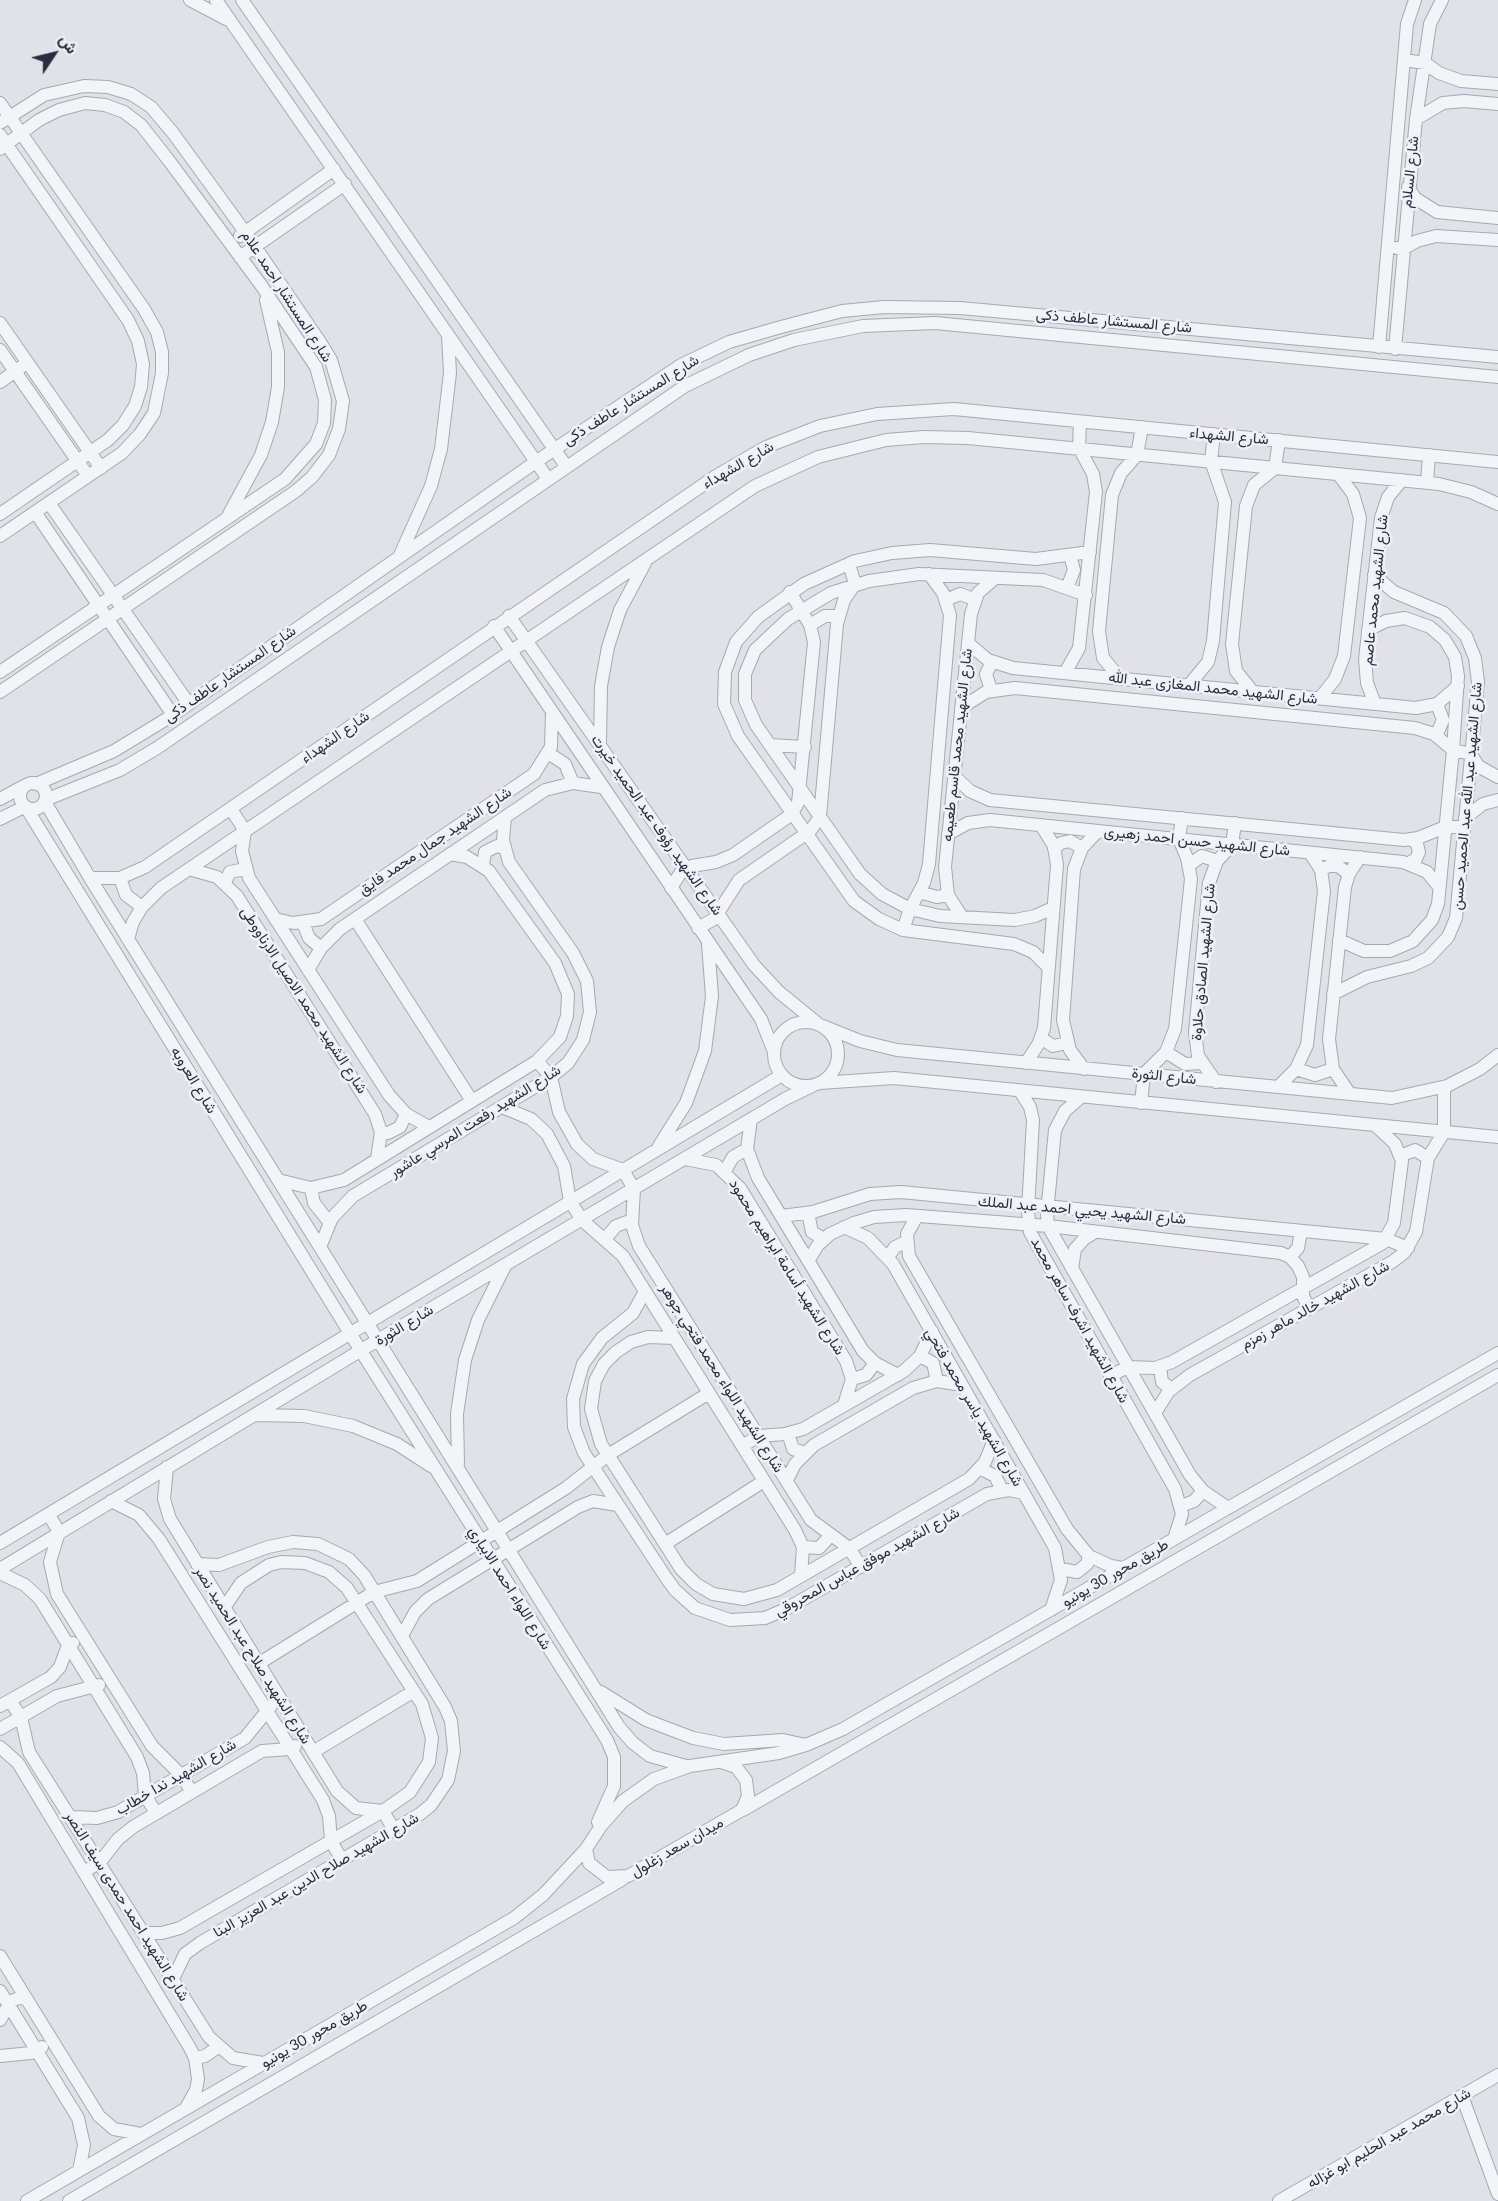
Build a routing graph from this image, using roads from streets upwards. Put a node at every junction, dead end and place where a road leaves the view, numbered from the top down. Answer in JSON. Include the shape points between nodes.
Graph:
{"nodes":[{"id":1,"x":190,"y":0,"type":"edge"},
{"id":2,"x":216,"y":0,"type":"edge"},
{"id":3,"x":242,"y":0,"type":"edge"},
{"id":4,"x":1415,"y":0,"type":"edge"},
{"id":5,"x":1442,"y":0,"type":"edge"},
{"id":6,"x":231,"y":22,"type":"junction"},
{"id":7,"x":1404,"y":60,"type":"junction"},
{"id":8,"x":1425,"y":63,"type":"junction"},
{"id":9,"x":1454,"y":78,"type":"junction"},
{"id":10,"x":1498,"y":84,"type":"edge"},
{"id":11,"x":84,"y":86,"type":"junction"},
{"id":12,"x":1451,"y":101,"type":"junction"},
{"id":13,"x":0,"y":103,"type":"edge"},
{"id":14,"x":85,"y":103,"type":"junction"},
{"id":15,"x":1498,"y":104,"type":"edge"},
{"id":16,"x":5,"y":119,"type":"edge"},
{"id":17,"x":1416,"y":119,"type":"junction"},
{"id":18,"x":21,"y":134,"type":"junction"},
{"id":19,"x":2,"y":143,"type":"edge"},
{"id":20,"x":334,"y":169,"type":"junction"},
{"id":21,"x":345,"y":184,"type":"junction"},
{"id":22,"x":1408,"y":187,"type":"junction"},
{"id":23,"x":1463,"y":214,"type":"junction"},
{"id":24,"x":1498,"y":218,"type":"edge"},
{"id":25,"x":245,"y":232,"type":"junction"},
{"id":26,"x":1461,"y":238,"type":"junction"},
{"id":27,"x":1498,"y":240,"type":"edge"},
{"id":28,"x":230,"y":244,"type":"junction"},
{"id":29,"x":255,"y":246,"type":"junction"},
{"id":30,"x":1387,"y":248,"type":"junction"},
{"id":31,"x":1403,"y":249,"type":"junction"},
{"id":32,"x":240,"y":256,"type":"junction"},
{"id":33,"x":261,"y":285,"type":"junction"},
{"id":34,"x":0,"y":323,"type":"edge"},
{"id":35,"x":1232,"y":332,"type":"junction"},
{"id":36,"x":448,"y":334,"type":"junction"},
{"id":37,"x":1378,"y":347,"type":"junction"},
{"id":38,"x":1395,"y":348,"type":"junction"},
{"id":39,"x":20,"y":351,"type":"junction"},
{"id":40,"x":1229,"y":351,"type":"junction"},
{"id":41,"x":1498,"y":357,"type":"edge"},
{"id":42,"x":2,"y":358,"type":"edge"},
{"id":43,"x":28,"y":363,"type":"junction"},
{"id":44,"x":15,"y":372,"type":"junction"},
{"id":45,"x":1498,"y":377,"type":"edge"},
{"id":46,"x":0,"y":382,"type":"edge"},
{"id":47,"x":326,"y":400,"type":"junction"},
{"id":48,"x":343,"y":401,"type":"junction"},
{"id":49,"x":525,"y":408,"type":"junction"},
{"id":50,"x":507,"y":420,"type":"junction"},
{"id":51,"x":597,"y":420,"type":"junction"},
{"id":52,"x":1080,"y":422,"type":"junction"},
{"id":53,"x":1142,"y":428,"type":"junction"},
{"id":54,"x":1214,"y":434,"type":"junction"},
{"id":55,"x":609,"y":437,"type":"junction"},
{"id":56,"x":1279,"y":440,"type":"junction"},
{"id":57,"x":1078,"y":448,"type":"junction"},
{"id":58,"x":554,"y":449,"type":"junction"},
{"id":59,"x":90,"y":452,"type":"junction"},
{"id":60,"x":1137,"y":454,"type":"junction"},
{"id":61,"x":1428,"y":455,"type":"junction"},
{"id":62,"x":77,"y":461,"type":"junction"},
{"id":63,"x":537,"y":461,"type":"junction"},
{"id":64,"x":1211,"y":461,"type":"junction"},
{"id":65,"x":1498,"y":462,"type":"edge"},
{"id":66,"x":566,"y":466,"type":"junction"},
{"id":67,"x":101,"y":468,"type":"junction"},
{"id":68,"x":1275,"y":468,"type":"junction"},
{"id":69,"x":1338,"y":474,"type":"junction"},
{"id":70,"x":88,"y":476,"type":"junction"},
{"id":71,"x":511,"y":479,"type":"junction"},
{"id":72,"x":548,"y":479,"type":"junction"},
{"id":73,"x":1402,"y":480,"type":"junction"},
{"id":74,"x":1427,"y":483,"type":"junction"},
{"id":75,"x":522,"y":497,"type":"junction"},
{"id":76,"x":49,"y":503,"type":"junction"},
{"id":77,"x":1498,"y":504,"type":"edge"},
{"id":78,"x":35,"y":512,"type":"junction"},
{"id":79,"x":0,"y":514,"type":"edge"},
{"id":80,"x":227,"y":516,"type":"junction"},
{"id":81,"x":0,"y":536,"type":"edge"},
{"id":82,"x":1090,"y":552,"type":"junction"},
{"id":83,"x":1070,"y":555,"type":"junction"},
{"id":84,"x":399,"y":556,"type":"junction"},
{"id":85,"x":648,"y":558,"type":"junction"},
{"id":86,"x":849,"y":564,"type":"junction"},
{"id":87,"x":929,"y":574,"type":"junction"},
{"id":88,"x":1374,"y":576,"type":"junction"},
{"id":89,"x":995,"y":578,"type":"junction"},
{"id":90,"x":855,"y":584,"type":"junction"},
{"id":91,"x":1067,"y":588,"type":"junction"},
{"id":92,"x":790,"y":592,"type":"junction"},
{"id":93,"x":112,"y":594,"type":"junction"},
{"id":94,"x":1086,"y":595,"type":"junction"},
{"id":95,"x":974,"y":599,"type":"junction"},
{"id":96,"x":946,"y":600,"type":"junction"},
{"id":97,"x":1418,"y":601,"type":"junction"},
{"id":98,"x":98,"y":604,"type":"junction"},
{"id":99,"x":122,"y":608,"type":"junction"},
{"id":100,"x":801,"y":610,"type":"junction"},
{"id":101,"x":509,"y":616,"type":"junction"},
{"id":102,"x":838,"y":616,"type":"junction"},
{"id":103,"x":107,"y":618,"type":"junction"},
{"id":104,"x":1412,"y":620,"type":"junction"},
{"id":105,"x":810,"y":625,"type":"junction"},
{"id":106,"x":494,"y":627,"type":"junction"},
{"id":107,"x":1368,"y":630,"type":"junction"},
{"id":108,"x":526,"y":640,"type":"junction"},
{"id":109,"x":968,"y":643,"type":"junction"},
{"id":110,"x":1079,"y":648,"type":"junction"},
{"id":111,"x":1100,"y":649,"type":"junction"},
{"id":112,"x":510,"y":651,"type":"junction"},
{"id":113,"x":992,"y":662,"type":"junction"},
{"id":114,"x":0,"y":672,"type":"edge"},
{"id":115,"x":1065,"y":673,"type":"junction"},
{"id":116,"x":1120,"y":678,"type":"junction"},
{"id":117,"x":1189,"y":685,"type":"junction"},
{"id":118,"x":1458,"y":686,"type":"junction"},
{"id":119,"x":992,"y":690,"type":"junction"},
{"id":120,"x":0,"y":692,"type":"edge"},
{"id":121,"x":1253,"y":692,"type":"junction"},
{"id":122,"x":1320,"y":698,"type":"junction"},
{"id":123,"x":189,"y":704,"type":"junction"},
{"id":124,"x":1376,"y":704,"type":"junction"},
{"id":125,"x":1437,"y":704,"type":"junction"},
{"id":126,"x":961,"y":708,"type":"junction"},
{"id":127,"x":552,"y":714,"type":"junction"},
{"id":128,"x":173,"y":715,"type":"junction"},
{"id":129,"x":1436,"y":736,"type":"junction"},
{"id":130,"x":600,"y":744,"type":"junction"},
{"id":131,"x":770,"y":745,"type":"junction"},
{"id":132,"x":805,"y":747,"type":"junction"},
{"id":133,"x":1454,"y":750,"type":"junction"},
{"id":134,"x":548,"y":753,"type":"junction"},
{"id":135,"x":1471,"y":754,"type":"junction"},
{"id":136,"x":954,"y":776,"type":"junction"},
{"id":137,"x":1498,"y":777,"type":"edge"},
{"id":138,"x":573,"y":783,"type":"junction"},
{"id":139,"x":31,"y":784,"type":"junction"},
{"id":140,"x":601,"y":787,"type":"junction"},
{"id":141,"x":800,"y":790,"type":"junction"},
{"id":142,"x":983,"y":798,"type":"junction"},
{"id":143,"x":0,"y":799,"type":"edge"},
{"id":144,"x":1498,"y":800,"type":"edge"},
{"id":145,"x":45,"y":801,"type":"junction"},
{"id":146,"x":26,"y":808,"type":"junction"},
{"id":147,"x":231,"y":809,"type":"junction"},
{"id":148,"x":792,"y":814,"type":"junction"},
{"id":149,"x":505,"y":817,"type":"junction"},
{"id":150,"x":820,"y":817,"type":"junction"},
{"id":151,"x":1182,"y":818,"type":"junction"},
{"id":152,"x":0,"y":819,"type":"edge"},
{"id":153,"x":982,"y":820,"type":"junction"},
{"id":154,"x":55,"y":822,"type":"junction"},
{"id":155,"x":1235,"y":823,"type":"junction"},
{"id":156,"x":1465,"y":823,"type":"junction"},
{"id":157,"x":1041,"y":825,"type":"junction"},
{"id":158,"x":1445,"y":827,"type":"junction"},
{"id":159,"x":42,"y":830,"type":"junction"},
{"id":160,"x":245,"y":831,"type":"junction"},
{"id":161,"x":1098,"y":831,"type":"junction"},
{"id":162,"x":806,"y":834,"type":"junction"},
{"id":163,"x":948,"y":834,"type":"junction"},
{"id":164,"x":1179,"y":839,"type":"junction"},
{"id":165,"x":1411,"y":839,"type":"junction"},
{"id":166,"x":1232,"y":845,"type":"junction"},
{"id":167,"x":504,"y":848,"type":"junction"},
{"id":168,"x":1082,"y":848,"type":"junction"},
{"id":169,"x":1054,"y":849,"type":"junction"},
{"id":170,"x":1310,"y":852,"type":"junction"},
{"id":171,"x":450,"y":854,"type":"junction"},
{"id":172,"x":1360,"y":857,"type":"junction"},
{"id":173,"x":1217,"y":861,"type":"junction"},
{"id":174,"x":1410,"y":863,"type":"junction"},
{"id":175,"x":483,"y":865,"type":"junction"},
{"id":176,"x":1189,"y":865,"type":"junction"},
{"id":177,"x":687,"y":868,"type":"junction"},
{"id":178,"x":189,"y":869,"type":"junction"},
{"id":179,"x":245,"y":869,"type":"junction"},
{"id":180,"x":1321,"y":870,"type":"junction"},
{"id":181,"x":1349,"y":874,"type":"junction"},
{"id":182,"x":90,"y":878,"type":"junction"},
{"id":183,"x":120,"y":878,"type":"junction"},
{"id":184,"x":225,"y":882,"type":"junction"},
{"id":185,"x":1439,"y":887,"type":"junction"},
{"id":186,"x":671,"y":888,"type":"junction"},
{"id":187,"x":919,"y":892,"type":"junction"},
{"id":188,"x":948,"y":895,"type":"junction"},
{"id":189,"x":141,"y":907,"type":"junction"},
{"id":190,"x":1053,"y":908,"type":"junction"},
{"id":191,"x":910,"y":909,"type":"junction"},
{"id":192,"x":719,"y":914,"type":"junction"},
{"id":193,"x":962,"y":917,"type":"junction"},
{"id":194,"x":275,"y":919,"type":"junction"},
{"id":195,"x":355,"y":919,"type":"junction"},
{"id":196,"x":990,"y":919,"type":"junction"},
{"id":197,"x":303,"y":923,"type":"junction"},
{"id":198,"x":698,"y":928,"type":"junction"},
{"id":199,"x":903,"y":930,"type":"junction"},
{"id":200,"x":128,"y":939,"type":"junction"},
{"id":201,"x":707,"y":940,"type":"junction"},
{"id":202,"x":1339,"y":940,"type":"junction"},
{"id":203,"x":988,"y":941,"type":"junction"},
{"id":204,"x":321,"y":948,"type":"junction"},
{"id":205,"x":1382,"y":952,"type":"junction"},
{"id":206,"x":1047,"y":966,"type":"junction"},
{"id":207,"x":308,"y":970,"type":"junction"},
{"id":208,"x":1385,"y":972,"type":"junction"},
{"id":209,"x":1334,"y":994,"type":"junction"},
{"id":210,"x":820,"y":1024,"type":"junction"},
{"id":211,"x":1041,"y":1038,"type":"junction"},
{"id":212,"x":1067,"y":1043,"type":"junction"},
{"id":213,"x":774,"y":1052,"type":"junction"},
{"id":214,"x":1166,"y":1052,"type":"junction"},
{"id":215,"x":1498,"y":1055,"type":"edge"},
{"id":216,"x":537,"y":1061,"type":"junction"},
{"id":217,"x":1026,"y":1063,"type":"junction"},
{"id":218,"x":1202,"y":1063,"type":"junction"},
{"id":219,"x":1084,"y":1069,"type":"junction"},
{"id":220,"x":1296,"y":1069,"type":"junction"},
{"id":221,"x":1333,"y":1069,"type":"junction"},
{"id":222,"x":1144,"y":1074,"type":"junction"},
{"id":223,"x":782,"y":1075,"type":"junction"},
{"id":224,"x":551,"y":1077,"type":"junction"},
{"id":225,"x":1216,"y":1082,"type":"junction"},
{"id":226,"x":816,"y":1085,"type":"junction"},
{"id":227,"x":1444,"y":1087,"type":"junction"},
{"id":228,"x":1278,"y":1088,"type":"junction"},
{"id":229,"x":1020,"y":1091,"type":"junction"},
{"id":230,"x":224,"y":1094,"type":"junction"},
{"id":231,"x":1350,"y":1095,"type":"junction"},
{"id":232,"x":1081,"y":1097,"type":"junction"},
{"id":233,"x":472,"y":1101,"type":"junction"},
{"id":234,"x":1142,"y":1103,"type":"junction"},
{"id":235,"x":209,"y":1104,"type":"junction"},
{"id":236,"x":502,"y":1107,"type":"junction"},
{"id":237,"x":406,"y":1114,"type":"junction"},
{"id":238,"x":751,"y":1119,"type":"junction"},
{"id":239,"x":1375,"y":1126,"type":"junction"},
{"id":240,"x":429,"y":1127,"type":"junction"},
{"id":241,"x":381,"y":1132,"type":"junction"},
{"id":242,"x":1444,"y":1132,"type":"junction"},
{"id":243,"x":1498,"y":1137,"type":"edge"},
{"id":244,"x":747,"y":1149,"type":"junction"},
{"id":245,"x":656,"y":1150,"type":"junction"},
{"id":246,"x":1400,"y":1156,"type":"junction"},
{"id":247,"x":1428,"y":1158,"type":"junction"},
{"id":248,"x":377,"y":1159,"type":"junction"},
{"id":249,"x":683,"y":1159,"type":"junction"},
{"id":250,"x":623,"y":1170,"type":"junction"},
{"id":251,"x":725,"y":1171,"type":"junction"},
{"id":252,"x":278,"y":1180,"type":"junction"},
{"id":253,"x":311,"y":1188,"type":"junction"},
{"id":254,"x":634,"y":1189,"type":"junction"},
{"id":255,"x":570,"y":1201,"type":"junction"},
{"id":256,"x":1028,"y":1205,"type":"junction"},
{"id":257,"x":1047,"y":1206,"type":"junction"},
{"id":258,"x":808,"y":1214,"type":"junction"},
{"id":259,"x":917,"y":1215,"type":"junction"},
{"id":260,"x":781,"y":1216,"type":"junction"},
{"id":261,"x":582,"y":1220,"type":"junction"},
{"id":262,"x":632,"y":1220,"type":"junction"},
{"id":263,"x":329,"y":1222,"type":"junction"},
{"id":264,"x":1028,"y":1225,"type":"junction"},
{"id":265,"x":844,"y":1227,"type":"junction"},
{"id":266,"x":1048,"y":1227,"type":"junction"},
{"id":267,"x":1301,"y":1231,"type":"junction"},
{"id":268,"x":1095,"y":1232,"type":"junction"},
{"id":269,"x":605,"y":1239,"type":"junction"},
{"id":270,"x":824,"y":1239,"type":"junction"},
{"id":271,"x":1386,"y":1239,"type":"junction"},
{"id":272,"x":906,"y":1242,"type":"junction"},
{"id":273,"x":320,"y":1247,"type":"junction"},
{"id":274,"x":1408,"y":1248,"type":"junction"},
{"id":275,"x":888,"y":1257,"type":"junction"},
{"id":276,"x":1290,"y":1257,"type":"junction"},
{"id":277,"x":808,"y":1261,"type":"junction"},
{"id":278,"x":506,"y":1265,"type":"junction"},
{"id":279,"x":1072,"y":1269,"type":"junction"},
{"id":280,"x":1302,"y":1290,"type":"junction"},
{"id":281,"x":645,"y":1291,"type":"junction"},
{"id":282,"x":1309,"y":1308,"type":"junction"},
{"id":283,"x":367,"y":1322,"type":"junction"},
{"id":284,"x":932,"y":1331,"type":"junction"},
{"id":285,"x":350,"y":1333,"type":"junction"},
{"id":286,"x":674,"y":1338,"type":"junction"},
{"id":287,"x":378,"y":1341,"type":"junction"},
{"id":288,"x":361,"y":1351,"type":"junction"},
{"id":289,"x":1498,"y":1353,"type":"edge"},
{"id":290,"x":920,"y":1356,"type":"junction"},
{"id":291,"x":875,"y":1364,"type":"junction"},
{"id":292,"x":1160,"y":1366,"type":"junction"},
{"id":293,"x":1128,"y":1367,"type":"junction"},
{"id":294,"x":898,"y":1375,"type":"junction"},
{"id":295,"x":1498,"y":1375,"type":"edge"},
{"id":296,"x":1110,"y":1376,"type":"junction"},
{"id":297,"x":852,"y":1379,"type":"junction"},
{"id":298,"x":937,"y":1381,"type":"junction"},
{"id":299,"x":962,"y":1385,"type":"junction"},
{"id":300,"x":1172,"y":1389,"type":"junction"},
{"id":301,"x":709,"y":1393,"type":"junction"},
{"id":302,"x":844,"y":1405,"type":"junction"},
{"id":303,"x":1155,"y":1413,"type":"junction"},
{"id":304,"x":255,"y":1415,"type":"junction"},
{"id":305,"x":788,"y":1433,"type":"junction"},
{"id":306,"x":759,"y":1436,"type":"junction"},
{"id":307,"x":994,"y":1440,"type":"junction"},
{"id":308,"x":742,"y":1446,"type":"junction"},
{"id":309,"x":804,"y":1453,"type":"junction"},
{"id":310,"x":608,"y":1455,"type":"junction"},
{"id":311,"x":592,"y":1466,"type":"junction"},
{"id":312,"x":167,"y":1467,"type":"junction"},
{"id":313,"x":458,"y":1468,"type":"junction"},
{"id":314,"x":981,"y":1469,"type":"junction"},
{"id":315,"x":436,"y":1471,"type":"junction"},
{"id":316,"x":787,"y":1480,"type":"junction"},
{"id":317,"x":764,"y":1481,"type":"junction"},
{"id":318,"x":1002,"y":1490,"type":"junction"},
{"id":319,"x":1203,"y":1491,"type":"junction"},
{"id":320,"x":1024,"y":1493,"type":"junction"},
{"id":321,"x":111,"y":1501,"type":"junction"},
{"id":322,"x":617,"y":1505,"type":"junction"},
{"id":323,"x":1181,"y":1506,"type":"junction"},
{"id":324,"x":1228,"y":1508,"type":"junction"},
{"id":325,"x":49,"y":1515,"type":"junction"},
{"id":326,"x":650,"y":1522,"type":"junction"},
{"id":327,"x":497,"y":1531,"type":"junction"},
{"id":328,"x":635,"y":1531,"type":"junction"},
{"id":329,"x":59,"y":1532,"type":"junction"},
{"id":330,"x":830,"y":1536,"type":"junction"},
{"id":331,"x":1174,"y":1539,"type":"junction"},
{"id":332,"x":481,"y":1541,"type":"junction"},
{"id":333,"x":0,"y":1543,"type":"edge"},
{"id":334,"x":665,"y":1544,"type":"junction"},
{"id":335,"x":802,"y":1547,"type":"junction"},
{"id":336,"x":849,"y":1548,"type":"junction"},
{"id":337,"x":509,"y":1550,"type":"junction"},
{"id":338,"x":1089,"y":1556,"type":"junction"},
{"id":339,"x":492,"y":1560,"type":"junction"},
{"id":340,"x":197,"y":1564,"type":"junction"},
{"id":341,"x":861,"y":1567,"type":"junction"},
{"id":342,"x":1123,"y":1568,"type":"junction"},
{"id":343,"x":1061,"y":1569,"type":"junction"},
{"id":344,"x":0,"y":1571,"type":"edge"},
{"id":345,"x":801,"y":1576,"type":"junction"},
{"id":346,"x":789,"y":1583,"type":"junction"},
{"id":347,"x":374,"y":1592,"type":"junction"},
{"id":348,"x":799,"y":1601,"type":"junction"},
{"id":349,"x":357,"y":1604,"type":"junction"},
{"id":350,"x":224,"y":1608,"type":"junction"},
{"id":351,"x":1051,"y":1610,"type":"junction"},
{"id":352,"x":83,"y":1635,"type":"junction"},
{"id":353,"x":241,"y":1635,"type":"junction"},
{"id":354,"x":402,"y":1636,"type":"junction"},
{"id":355,"x":68,"y":1645,"type":"junction"},
{"id":356,"x":226,"y":1645,"type":"junction"},
{"id":357,"x":258,"y":1664,"type":"junction"},
{"id":358,"x":110,"y":1678,"type":"junction"},
{"id":359,"x":94,"y":1688,"type":"junction"},
{"id":360,"x":595,"y":1688,"type":"junction"},
{"id":361,"x":414,"y":1691,"type":"junction"},
{"id":362,"x":437,"y":1694,"type":"junction"},
{"id":363,"x":281,"y":1700,"type":"junction"},
{"id":364,"x":5,"y":1704,"type":"edge"},
{"id":365,"x":422,"y":1704,"type":"junction"},
{"id":366,"x":266,"y":1709,"type":"junction"},
{"id":367,"x":21,"y":1718,"type":"junction"},
{"id":368,"x":0,"y":1729,"type":"edge"},
{"id":369,"x":305,"y":1739,"type":"junction"},
{"id":370,"x":806,"y":1745,"type":"junction"},
{"id":371,"x":0,"y":1747,"type":"edge"},
{"id":372,"x":290,"y":1749,"type":"junction"},
{"id":373,"x":313,"y":1752,"type":"junction"},
{"id":374,"x":721,"y":1762,"type":"junction"},
{"id":375,"x":690,"y":1766,"type":"junction"},
{"id":376,"x":181,"y":1775,"type":"junction"},
{"id":377,"x":192,"y":1792,"type":"junction"},
{"id":378,"x":146,"y":1795,"type":"junction"},
{"id":379,"x":742,"y":1810,"type":"junction"},
{"id":380,"x":383,"y":1811,"type":"junction"},
{"id":381,"x":156,"y":1814,"type":"junction"},
{"id":382,"x":72,"y":1817,"type":"junction"},
{"id":383,"x":394,"y":1830,"type":"junction"},
{"id":384,"x":595,"y":1835,"type":"junction"},
{"id":385,"x":331,"y":1841,"type":"junction"},
{"id":386,"x":586,"y":1849,"type":"junction"},
{"id":387,"x":342,"y":1860,"type":"junction"},
{"id":388,"x":100,"y":1862,"type":"junction"},
{"id":389,"x":84,"y":1872,"type":"junction"},
{"id":390,"x":628,"y":1876,"type":"junction"},
{"id":391,"x":144,"y":1933,"type":"junction"},
{"id":392,"x":0,"y":1956,"type":"edge"},
{"id":393,"x":173,"y":1979,"type":"junction"},
{"id":394,"x":0,"y":1991,"type":"edge"},
{"id":395,"x":27,"y":2000,"type":"junction"},
{"id":396,"x":8,"y":2004,"type":"junction"},
{"id":397,"x":0,"y":2020,"type":"edge"},
{"id":398,"x":51,"y":2038,"type":"junction"},
{"id":399,"x":218,"y":2047,"type":"junction"},
{"id":400,"x":36,"y":2051,"type":"junction"},
{"id":401,"x":0,"y":2056,"type":"edge"},
{"id":402,"x":195,"y":2058,"type":"junction"},
{"id":403,"x":264,"y":2063,"type":"junction"},
{"id":404,"x":1498,"y":2075,"type":"edge"},
{"id":405,"x":1462,"y":2096,"type":"junction"},
{"id":406,"x":89,"y":2100,"type":"junction"},
{"id":407,"x":186,"y":2109,"type":"junction"},
{"id":408,"x":72,"y":2110,"type":"junction"},
{"id":409,"x":141,"y":2134,"type":"junction"},
{"id":410,"x":79,"y":2171,"type":"junction"},
{"id":411,"x":1498,"y":2194,"type":"edge"},
{"id":412,"x":27,"y":2201,"type":"edge"},
{"id":413,"x":69,"y":2201,"type":"edge"},
{"id":414,"x":1279,"y":2201,"type":"edge"}],
"edges":[{"from":1,"to":6,"type":"street"},
{"from":2,"to":6,"type":"street"},
{"from":3,"to":49,"type":"street"},
{"from":4,"to":7,"type":"street","name":"شارع السلام","via":[[1407,24]]},
{"from":5,"to":8,"type":"street","name":"شارع السلام","via":[[1430,24]]},
{"from":6,"to":20,"type":"street"},
{"from":7,"to":8,"type":"street"},
{"from":7,"to":30,"type":"street","name":"شارع السلام"},
{"from":8,"to":9,"type":"street"},
{"from":8,"to":17,"type":"street","name":"شارع السلام"},
{"from":9,"to":10,"type":"street"},
{"from":9,"to":12,"type":"street"},
{"from":11,"to":14,"type":"street"},
{"from":11,"to":16,"type":"street","name":"شارع المستشار احمد علام","via":[[44,95]]},
{"from":11,"to":25,"type":"street","name":"شارع المستشار احمد علام","via":[[108,87],[131,94],[151,107]]},
{"from":12,"to":15,"type":"street"},
{"from":12,"to":17,"type":"street","via":[[1433,106]]},
{"from":13,"to":16,"type":"street"},
{"from":14,"to":18,"type":"street","name":"شارع المستشار احمد علام","via":[[59,110]]},
{"from":14,"to":28,"type":"street","name":"شارع المستشار احمد علام","via":[[124,112],[141,125]]},
{"from":16,"to":18,"type":"street"},
{"from":17,"to":22,"type":"street","name":"شارع السلام"},
{"from":18,"to":19,"type":"street","name":"شارع المستشار احمد علام"},
{"from":18,"to":67,"type":"street","via":[[144,309],[162,352],[154,413],[140,435]]},
{"from":19,"to":59,"type":"street","via":[[128,320],[138,341],[143,364],[135,406],[123,425]]},
{"from":20,"to":21,"type":"street"},
{"from":20,"to":25,"type":"street"},
{"from":21,"to":29,"type":"street"},
{"from":21,"to":36,"type":"street"},
{"from":22,"to":23,"type":"street","via":[[1425,206],[1437,212]]},
{"from":22,"to":31,"type":"street","name":"شارع السلام"},
{"from":23,"to":24,"type":"street"},
{"from":23,"to":26,"type":"street"},
{"from":25,"to":28,"type":"street"},
{"from":25,"to":29,"type":"street","name":"شارع المستشار احمد علام"},
{"from":26,"to":27,"type":"street"},
{"from":26,"to":31,"type":"street","via":[[1426,238]]},
{"from":28,"to":32,"type":"street","name":"شارع المستشار احمد علام"},
{"from":29,"to":32,"type":"street"},
{"from":29,"to":48,"type":"street","name":"شارع المستشار احمد علام","via":[[331,360]]},
{"from":30,"to":31,"type":"street"},
{"from":30,"to":37,"type":"street","name":"شارع السلام"},
{"from":31,"to":38,"type":"street","name":"شارع السلام"},
{"from":32,"to":33,"type":"street","name":"شارع المستشار احمد علام"},
{"from":33,"to":47,"type":"street","name":"شارع المستشار احمد علام","via":[[316,367]]},
{"from":33,"to":80,"type":"street","via":[[278,352],[278,387],[261,455]]},
{"from":34,"to":39,"type":"street"},
{"from":35,"to":37,"type":"street","name":"شارع المستشار عاطف ذكى"},
{"from":35,"to":40,"type":"street"},
{"from":35,"to":51,"type":"street","name":"شارع المستشار عاطف ذكى","via":[[960,308],[842,311],[729,342],[681,365]]},
{"from":36,"to":50,"type":"street"},
{"from":36,"to":84,"type":"street","via":[[450,373],[441,449],[431,486]]},
{"from":37,"to":38,"type":"street","name":"شارع المستشار عاطف ذكى"},
{"from":38,"to":41,"type":"street","name":"شارع المستشار عاطف ذكى"},
{"from":39,"to":42,"type":"street"},
{"from":39,"to":43,"type":"street"},
{"from":40,"to":45,"type":"street","name":"شارع المستشار عاطف ذكى"},
{"from":40,"to":55,"type":"street","name":"شارع المستشار عاطف ذكى","via":[[958,325],[863,326],[794,340],[727,364],[685,386]]},
{"from":42,"to":44,"type":"street"},
{"from":43,"to":44,"type":"street"},
{"from":43,"to":59,"type":"street"},
{"from":44,"to":46,"type":"street"},
{"from":44,"to":62,"type":"street"},
{"from":47,"to":48,"type":"street"},
{"from":47,"to":80,"type":"street","name":"شارع المستشار احمد علام","via":[[324,423],[316,444],[302,462],[285,479]]},
{"from":48,"to":99,"type":"street","name":"شارع المستشار احمد علام","via":[[339,429],[329,455],[312,477]]},
{"from":49,"to":50,"type":"street"},
{"from":49,"to":58,"type":"street"},
{"from":50,"to":63,"type":"street"},
{"from":51,"to":55,"type":"street"},
{"from":51,"to":58,"type":"street","name":"شارع المستشار عاطف ذكى"},
{"from":52,"to":53,"type":"street","name":"شارع الشهداء"},
{"from":52,"to":57,"type":"street"},
{"from":52,"to":101,"type":"street","name":"شارع الشهداء","via":[[915,410],[858,417],[802,432],[732,465]]},
{"from":53,"to":54,"type":"street","name":"شارع الشهداء"},
{"from":53,"to":60,"type":"street"},
{"from":54,"to":56,"type":"street","name":"شارع الشهداء"},
{"from":54,"to":64,"type":"street"},
{"from":55,"to":66,"type":"street","name":"شارع المستشار عاطف ذكى"},
{"from":56,"to":61,"type":"street","name":"شارع الشهداء"},
{"from":56,"to":68,"type":"street"},
{"from":57,"to":60,"type":"street","name":"شارع الشهداء"},
{"from":57,"to":82,"type":"street","via":[[1090,465],[1095,483]]},
{"from":57,"to":85,"type":"street","name":"شارع الشهداء","via":[[931,437],[886,440],[841,450],[797,465],[755,486]]},
{"from":58,"to":63,"type":"street","name":"شارع المستشار عاطف ذكى"},
{"from":58,"to":66,"type":"street"},
{"from":59,"to":62,"type":"street"},
{"from":59,"to":67,"type":"street"},
{"from":60,"to":64,"type":"street","name":"شارع الشهداء"},
{"from":60,"to":111,"type":"street","via":[[1121,473],[1112,495]]},
{"from":61,"to":65,"type":"street","name":"شارع الشهداء"},
{"from":61,"to":74,"type":"street"},
{"from":62,"to":70,"type":"street"},
{"from":62,"to":79,"type":"street"},
{"from":63,"to":71,"type":"street","name":"شارع المستشار عاطف ذكى"},
{"from":63,"to":72,"type":"street"},
{"from":64,"to":68,"type":"street","name":"شارع الشهداء"},
{"from":64,"to":117,"type":"street","via":[[1225,502],[1213,641],[1208,662]]},
{"from":66,"to":72,"type":"street","name":"شارع المستشار عاطف ذكى"},
{"from":67,"to":70,"type":"street"},
{"from":68,"to":69,"type":"street","name":"شارع الشهداء"},
{"from":68,"to":121,"type":"street","via":[[1254,485],[1246,506],[1232,644],[1236,671]]},
{"from":69,"to":73,"type":"street","name":"شارع الشهداء"},
{"from":69,"to":122,"type":"street","name":"شارع الشهيد محمد عاصم","via":[[1353,494],[1360,518],[1344,656],[1335,679]]},
{"from":70,"to":76,"type":"street"},
{"from":71,"to":75,"type":"street"},
{"from":71,"to":84,"type":"street","name":"شارع المستشار عاطف ذكى"},
{"from":72,"to":75,"type":"street","name":"شارع المستشار عاطف ذكى"},
{"from":73,"to":74,"type":"street","name":"شارع الشهداء"},
{"from":73,"to":88,"type":"street","name":"شارع الشهيد محمد عاصم","via":[[1382,511]]},
{"from":74,"to":77,"type":"street","name":"شارع الشهداء","via":[[1463,490]]},
{"from":75,"to":145,"type":"street","name":"شارع المستشار عاطف ذكى","via":[[151,752],[107,776]]},
{"from":76,"to":78,"type":"street"},
{"from":76,"to":93,"type":"street"},
{"from":78,"to":81,"type":"street"},
{"from":78,"to":98,"type":"street"},
{"from":80,"to":93,"type":"street","name":"شارع المستشار احمد علام"},
{"from":82,"to":83,"type":"street"},
{"from":82,"to":94,"type":"street"},
{"from":83,"to":86,"type":"street","via":[[1036,560],[930,550],[892,553]]},
{"from":83,"to":91,"type":"street","via":[[1074,570]]},
{"from":84,"to":123,"type":"street","name":"شارع المستشار عاطف ذكى"},
{"from":85,"to":108,"type":"street","name":"شارع الشهداء"},
{"from":85,"to":130,"type":"street","via":[[620,610],[608,647],[601,686]]},
{"from":86,"to":90,"type":"street"},
{"from":86,"to":92,"type":"street"},
{"from":87,"to":89,"type":"street"},
{"from":87,"to":90,"type":"street"},
{"from":87,"to":96,"type":"street","name":"شارع الشهيد محمد قاسم طعيمه"},
{"from":88,"to":97,"type":"street","name":"شارع الشهيد عبد الله عبد الحميد حسن","via":[[1394,592]]},
{"from":88,"to":107,"type":"street","name":"شارع الشهيد محمد عاصم"},
{"from":89,"to":91,"type":"street","via":[[1043,580]]},
{"from":89,"to":95,"type":"street"},
{"from":90,"to":100,"type":"street"},
{"from":90,"to":102,"type":"street"},
{"from":91,"to":94,"type":"street"},
{"from":92,"to":100,"type":"street"},
{"from":92,"to":148,"type":"street","via":[[758,617],[736,642],[723,688],[729,719],[738,736]]},
{"from":93,"to":98,"type":"street","name":"شارع المستشار احمد علام"},
{"from":93,"to":99,"type":"street"},
{"from":94,"to":110,"type":"street"},
{"from":95,"to":96,"type":"street","via":[[960,594]]},
{"from":95,"to":109,"type":"street","name":"شارع الشهيد محمد قاسم طعيمه"},
{"from":96,"to":187,"type":"street","name":"شارع الشهيد محمد قاسم طعيمه","via":[[950,615],[929,864]]},
{"from":97,"to":104,"type":"street"},
{"from":97,"to":135,"type":"street","name":"شارع الشهيد عبد الله عبد الحميد حسن","via":[[1452,619],[1466,636],[1475,658],[1478,682]]},
{"from":98,"to":103,"type":"street"},
{"from":98,"to":114,"type":"street","name":"شارع المستشار احمد علام"},
{"from":99,"to":103,"type":"street","name":"شارع المستشار احمد علام"},
{"from":99,"to":123,"type":"street"},
{"from":100,"to":105,"type":"street"},
{"from":100,"to":131,"type":"street","via":[[762,642],[745,674],[749,713]]},
{"from":101,"to":106,"type":"street","name":"شارع الشهداء"},
{"from":101,"to":108,"type":"street","name":"شارع الشهيد رؤوف عبد الحميد خيرت"},
{"from":102,"to":105,"type":"street","via":[[825,616]]},
{"from":102,"to":150,"type":"street"},
{"from":103,"to":120,"type":"street","name":"شارع المستشار احمد علام"},
{"from":103,"to":128,"type":"street"},
{"from":104,"to":107,"type":"street","via":[[1392,619]]},
{"from":104,"to":118,"type":"street","name":"شارع الشهيد عبد الله عبد الحميد حسن","via":[[1430,627],[1445,640],[1455,657]]},
{"from":105,"to":132,"type":"street","via":[[814,642]]},
{"from":106,"to":112,"type":"street","name":"شارع الشهيد رؤوف عبد الحميد خيرت"},
{"from":106,"to":147,"type":"street","name":"شارع الشهداء"},
{"from":107,"to":124,"type":"street","name":"شارع الشهيد محمد عاصم","via":[[1366,676]]},
{"from":108,"to":112,"type":"street","name":"شارع الشهداء"},
{"from":108,"to":130,"type":"street","name":"شارع الشهيد رؤوف عبد الحميد خيرت"},
{"from":109,"to":113,"type":"street","name":"شارع الشهيد محمد المغازى عبد الله"},
{"from":109,"to":126,"type":"street","name":"شارع الشهيد محمد قاسم طعيمه"},
{"from":110,"to":111,"type":"street","via":[[1089,653]]},
{"from":110,"to":115,"type":"street"},
{"from":111,"to":116,"type":"street","via":[[1107,666]]},
{"from":112,"to":127,"type":"street","name":"شارع الشهيد رؤوف عبد الحميد خيرت"},
{"from":112,"to":160,"type":"street","name":"شارع الشهداء"},
{"from":113,"to":115,"type":"street","name":"شارع الشهيد محمد المغازى عبد الله"},
{"from":113,"to":119,"type":"street","via":[[986,674]]},
{"from":115,"to":116,"type":"street","name":"شارع الشهيد محمد المغازى عبد الله"},
{"from":116,"to":117,"type":"street","name":"شارع الشهيد محمد المغازى عبد الله"},
{"from":117,"to":121,"type":"street","name":"شارع الشهيد محمد المغازى عبد الله"},
{"from":118,"to":125,"type":"street"},
{"from":118,"to":133,"type":"street","name":"شارع الشهيد عبد الله عبد الحميد حسن"},
{"from":119,"to":126,"type":"street","name":"شارع الشهيد محمد المغازى عبد الله"},
{"from":119,"to":129,"type":"street","name":"شارع الشهيد محمد المغازى عبد الله","via":[[1015,688],[1415,728]]},
{"from":121,"to":122,"type":"street","name":"شارع الشهيد محمد المغازى عبد الله"},
{"from":122,"to":124,"type":"street","name":"شارع الشهيد محمد المغازى عبد الله"},
{"from":123,"to":128,"type":"street","name":"شارع المستشار عاطف ذكى"},
{"from":124,"to":125,"type":"street","name":"شارع الشهيد محمد المغازى عبد الله","via":[[1416,708]]},
{"from":125,"to":129,"type":"street","via":[[1443,720]]},
{"from":126,"to":136,"type":"street","name":"شارع الشهيد محمد قاسم طعيمه"},
{"from":127,"to":134,"type":"street","name":"شارع الشهيد جمال محمد فايق","via":[[553,736]]},
{"from":127,"to":140,"type":"street","name":"شارع الشهيد رؤوف عبد الحميد خيرت"},
{"from":128,"to":139,"type":"street","name":"شارع المستشار عاطف ذكى","via":[[114,751]]},
{"from":129,"to":133,"type":"street","name":"شارع الشهيد محمد المغازى عبد الله"},
{"from":130,"to":177,"type":"street","name":"شارع الشهيد رؤوف عبد الحميد خيرت"},
{"from":131,"to":132,"type":"street"},
{"from":131,"to":141,"type":"street"},
{"from":132,"to":141,"type":"street"},
{"from":133,"to":135,"type":"street"},
{"from":133,"to":158,"type":"street","name":"شارع الشهيد عبد الله عبد الحميد حسن"},
{"from":134,"to":138,"type":"street","via":[[565,764]]},
{"from":134,"to":197,"type":"street","name":"شارع الشهيد جمال محمد فايق","via":[[534,774],[329,914]]},
{"from":135,"to":137,"type":"street","via":[[1478,766]]},
{"from":135,"to":156,"type":"street","name":"شارع الشهيد عبد الله عبد الحميد حسن"},
{"from":136,"to":142,"type":"street"},
{"from":136,"to":163,"type":"street","name":"شارع الشهيد محمد قاسم طعيمه"},
{"from":138,"to":140,"type":"street","name":"شارع الشهيد جمال محمد فايق"},
{"from":138,"to":149,"type":"street","name":"شارع الشهيد جمال محمد فايق","via":[[545,790]]},
{"from":139,"to":143,"type":"street","name":"شارع المستشار عاطف ذكى"},
{"from":139,"to":145,"type":"street","via":[[44,790]]},
{"from":139,"to":146,"type":"street","via":[[20,795]]},
{"from":140,"to":186,"type":"street","name":"شارع الشهيد رؤوف عبد الحميد خيرت"},
{"from":141,"to":148,"type":"street"},
{"from":141,"to":150,"type":"street"},
{"from":142,"to":151,"type":"street","name":"شارع الشهيد حسن احمد زهيرى"},
{"from":142,"to":153,"type":"street"},
{"from":144,"to":156,"type":"street","via":[[1483,804]]},
{"from":145,"to":146,"type":"street","via":[[38,809]]},
{"from":145,"to":154,"type":"street","name":"شارع العروبه"},
{"from":146,"to":152,"type":"street"},
{"from":146,"to":159,"type":"street","name":"شارع العروبه"},
{"from":147,"to":160,"type":"street"},
{"from":147,"to":183,"type":"street","name":"شارع الشهداء","via":[[146,867]]},
{"from":148,"to":162,"type":"street"},
{"from":148,"to":177,"type":"street","via":[[725,859]]},
{"from":149,"to":167,"type":"street","name":"شارع الشهيد رفعت المرسي عاشور"},
{"from":149,"to":171,"type":"street","name":"شارع الشهيد جمال محمد فايق"},
{"from":150,"to":162,"type":"street"},
{"from":150,"to":191,"type":"street","via":[[870,885]]},
{"from":151,"to":155,"type":"street","name":"شارع الشهيد حسن احمد زهيرى"},
{"from":151,"to":164,"type":"street"},
{"from":153,"to":157,"type":"street","name":"شارع الشهيد حسن احمد زهيرى"},
{"from":153,"to":163,"type":"street","name":"شارع الشهيد حسن احمد زهيرى"},
{"from":154,"to":159,"type":"street","via":[[46,823]]},
{"from":154,"to":182,"type":"street","name":"شارع العروبه"},
{"from":155,"to":165,"type":"street","name":"شارع الشهيد حسن احمد زهيرى"},
{"from":155,"to":166,"type":"street"},
{"from":156,"to":158,"type":"street","name":"شارع الشهيد حسن احمد زهيرى"},
{"from":156,"to":208,"type":"street","name":"شارع الشهيد عبد الله عبد الحميد حسن","via":[[1456,918],[1448,937],[1420,963]]},
{"from":157,"to":161,"type":"street","name":"شارع الشهيد حسن احمد زهيرى"},
{"from":157,"to":169,"type":"street"},
{"from":158,"to":165,"type":"street","name":"شارع الشهيد حسن احمد زهيرى"},
{"from":158,"to":185,"type":"street","name":"شارع الشهيد عبد الله عبد الحميد حسن"},
{"from":159,"to":235,"type":"street","name":"شارع العروبه"},
{"from":160,"to":178,"type":"street","name":"شارع الشهداء"},
{"from":160,"to":179,"type":"street","name":"شارع الشهيد محمد الاصيل الارناووطى"},
{"from":161,"to":164,"type":"street","name":"شارع الشهيد حسن احمد زهيرى"},
{"from":161,"to":168,"type":"street"},
{"from":162,"to":192,"type":"street","via":[[740,880]]},
{"from":162,"to":199,"type":"street","via":[[855,901]]},
{"from":163,"to":188,"type":"street","name":"شارع الشهيد محمد قاسم طعيمه"},
{"from":164,"to":166,"type":"street","name":"شارع الشهيد حسن احمد زهيرى"},
{"from":164,"to":176,"type":"street","name":"شارع الشهيد الصادق حلاوة"},
{"from":165,"to":174,"type":"street","via":[[1419,852]]},
{"from":166,"to":170,"type":"street","name":"شارع الشهيد حسن احمد زهيرى"},
{"from":166,"to":173,"type":"street","name":"شارع الشهيد الصادق حلاوة"},
{"from":167,"to":175,"type":"street","via":[[497,846],[485,852]]},
{"from":167,"to":224,"type":"street","name":"شارع الشهيد رفعت المرسي عاشور","via":[[513,869],[573,953],[587,981],[590,1012],[583,1040],[568,1063]]},
{"from":168,"to":169,"type":"street","via":[[1070,841]]},
{"from":168,"to":212,"type":"street","via":[[1073,880],[1063,1020]]},
{"from":169,"to":190,"type":"street","via":[[1057,865]]},
{"from":170,"to":172,"type":"street","name":"شارع الشهيد حسن احمد زهيرى"},
{"from":170,"to":180,"type":"street"},
{"from":171,"to":175,"type":"street","name":"شارع الشهيد رفعت المرسي عاشور"},
{"from":171,"to":195,"type":"street","name":"شارع الشهيد جمال محمد فايق"},
{"from":172,"to":174,"type":"street","name":"شارع الشهيد حسن احمد زهيرى"},
{"from":172,"to":181,"type":"street"},
{"from":173,"to":176,"type":"street","via":[[1202,856]]},
{"from":173,"to":218,"type":"street","name":"شارع الشهيد الصادق حلاوة","via":[[1209,883],[1195,1032]]},
{"from":174,"to":185,"type":"street","name":"شارع الشهيد حسن احمد زهيرى","via":[[1427,872]]},
{"from":175,"to":216,"type":"street","name":"شارع الشهيد رفعت المرسي عاشور","via":[[555,963],[565,983],[568,1005],[564,1027],[554,1046]]},
{"from":176,"to":214,"type":"street","name":"شارع الشهيد الصادق حلاوة","via":[[1191,879],[1175,1029]]},
{"from":177,"to":186,"type":"street"},
{"from":177,"to":192,"type":"street","name":"شارع الشهيد رؤوف عبد الحميد خيرت"},
{"from":178,"to":184,"type":"street"},
{"from":178,"to":189,"type":"street","name":"شارع الشهداء"},
{"from":179,"to":184,"type":"street","via":[[230,872]]},
{"from":179,"to":194,"type":"street","name":"شارع الشهيد محمد الاصيل الارناووطى"},
{"from":180,"to":181,"type":"street","via":[[1338,866]]},
{"from":180,"to":220,"type":"street","via":[[1324,891],[1307,1045]]},
{"from":181,"to":202,"type":"street"},
{"from":182,"to":183,"type":"street","name":"شارع الشهداء"},
{"from":182,"to":200,"type":"street","name":"شارع العروبه"},
{"from":183,"to":189,"type":"street","via":[[126,895]]},
{"from":184,"to":241,"type":"street","name":"شارع الشهيد محمد الاصيل الارناووطى","via":[[371,1106]]},
{"from":185,"to":205,"type":"street","name":"شارع الشهيد عبد الله عبد الحميد حسن","via":[[1435,912],[1424,932],[1406,945]]},
{"from":186,"to":198,"type":"street","name":"شارع الشهيد رؤوف عبد الحميد خيرت"},
{"from":187,"to":188,"type":"street","via":[[937,897]]},
{"from":187,"to":191,"type":"street","name":"شارع الشهيد محمد قاسم طعيمه"},
{"from":188,"to":193,"type":"street","name":"شارع الشهيد محمد قاسم طعيمه"},
{"from":189,"to":200,"type":"street","name":"شارع الشهداء"},
{"from":190,"to":196,"type":"street","via":[[1022,919]]},
{"from":190,"to":206,"type":"street"},
{"from":191,"to":193,"type":"street"},
{"from":191,"to":199,"type":"street","name":"شارع الشهيد محمد قاسم طعيمه"},
{"from":192,"to":198,"type":"street"},
{"from":192,"to":210,"type":"street","name":"شارع الشهيد رؤوف عبد الحميد خيرت","via":[[770,984]]},
{"from":193,"to":196,"type":"street"},
{"from":194,"to":197,"type":"street","name":"شارع الشهيد جمال محمد فايق"},
{"from":194,"to":207,"type":"street","name":"شارع الشهيد محمد الاصيل الارناووطى"},
{"from":195,"to":204,"type":"street","name":"شارع الشهيد جمال محمد فايق"},
{"from":195,"to":233,"type":"street"},
{"from":196,"to":203,"type":"street"},
{"from":197,"to":204,"type":"street","via":[[309,938]]},
{"from":198,"to":201,"type":"street","name":"شارع الشهيد رؤوف عبد الحميد خيرت"},
{"from":199,"to":203,"type":"street"},
{"from":200,"to":230,"type":"street","name":"شارع العروبه"},
{"from":201,"to":213,"type":"street","name":"شارع الشهيد رؤوف عبد الحميد خيرت","via":[[761,1019]]},
{"from":201,"to":245,"type":"street","via":[[712,996],[705,1051],[686,1103]]},
{"from":202,"to":205,"type":"street","via":[[1364,951]]},
{"from":202,"to":209,"type":"street"},
{"from":203,"to":206,"type":"street","via":[[1027,948]]},
{"from":204,"to":207,"type":"street","name":"شارع الشهيد جمال محمد فايق"},
{"from":205,"to":208,"type":"street"},
{"from":206,"to":211,"type":"street"},
{"from":207,"to":237,"type":"street","name":"شارع الشهيد محمد الاصيل الارناووطى","via":[[388,1095]]},
{"from":208,"to":209,"type":"street","name":"شارع الشهيد عبد الله عبد الحميد حسن","via":[[1358,980]]},
{"from":209,"to":221,"type":"street","via":[[1329,1049]]},
{"from":210,"to":213,"type":"street","via":[[802,1022],[788,1027],[778,1038]]},
{"from":210,"to":217,"type":"street","name":"شارع الثورة","via":[[860,1041],[897,1050]]},
{"from":210,"to":226,"type":"street","via":[[837,1044],[838,1059],[832,1074]]},
{"from":211,"to":212,"type":"street","via":[[1053,1046]]},
{"from":211,"to":217,"type":"street"},
{"from":212,"to":219,"type":"street"},
{"from":213,"to":223,"type":"street"},
{"from":214,"to":218,"type":"street","via":[[1185,1064]]},
{"from":214,"to":222,"type":"street","name":"شارع الشهيد الصادق حلاوة"},
{"from":215,"to":227,"type":"street","name":"شارع الثورة"},
{"from":216,"to":224,"type":"street"},
{"from":216,"to":233,"type":"street","name":"شارع الشهيد رفعت المرسي عاشور"},
{"from":217,"to":219,"type":"street","name":"شارع الثورة"},
{"from":218,"to":225,"type":"street","name":"شارع الشهيد الصادق حلاوة"},
{"from":219,"to":222,"type":"street","name":"شارع الثورة"},
{"from":220,"to":221,"type":"street","via":[[1315,1075]]},
{"from":220,"to":228,"type":"street"},
{"from":221,"to":231,"type":"street"},
{"from":222,"to":225,"type":"street","name":"شارع الثورة"},
{"from":222,"to":234,"type":"street"},
{"from":223,"to":226,"type":"street","via":[[795,1084]]},
{"from":223,"to":245,"type":"street","name":"شارع الثورة"},
{"from":224,"to":236,"type":"street","name":"شارع الشهيد رفعت المرسي عاشور"},
{"from":224,"to":250,"type":"street","via":[[559,1112],[577,1144],[593,1159]]},
{"from":225,"to":228,"type":"street","name":"شارع الثورة"},
{"from":226,"to":229,"type":"street","name":"شارع الثورة","via":[[894,1078]]},
{"from":226,"to":238,"type":"street","name":"شارع الثورة"},
{"from":227,"to":231,"type":"street","name":"شارع الثورة","via":[[1392,1098]]},
{"from":227,"to":242,"type":"street"},
{"from":228,"to":231,"type":"street","name":"شارع الثورة"},
{"from":229,"to":232,"type":"street","name":"شارع الثورة"},
{"from":229,"to":256,"type":"street","name":"شارع الشهيد اشرف ساهر محمد","via":[[1030,1107],[1034,1126]]},
{"from":230,"to":235,"type":"street"},
{"from":230,"to":252,"type":"street","name":"شارع العروبه"},
{"from":232,"to":234,"type":"street","name":"شارع الثورة"},
{"from":232,"to":257,"type":"street","name":"شارع الشهيد اشرف ساهر محمد","via":[[1065,1111],[1055,1130]]},
{"from":233,"to":240,"type":"street","name":"شارع الشهيد رفعت المرسي عاشور"},
{"from":234,"to":239,"type":"street","name":"شارع الثورة"},
{"from":235,"to":285,"type":"street","name":"شارع العروبه"},
{"from":236,"to":255,"type":"street","via":[[531,1119],[547,1134],[564,1166]]},
{"from":236,"to":263,"type":"street","name":"شارع الشهيد رفعت المرسي عاشور","via":[[353,1196]]},
{"from":237,"to":240,"type":"street","name":"شارع الشهيد محمد الاصيل الارناووطى"},
{"from":237,"to":241,"type":"street","via":[[400,1127]]},
{"from":238,"to":244,"type":"street","name":"شارع الشهيد أسامة ابراهيم محمود"},
{"from":238,"to":249,"type":"street","name":"شارع الثورة"},
{"from":239,"to":242,"type":"street","name":"شارع الثورة"},
{"from":239,"to":246,"type":"street","via":[[1390,1136]]},
{"from":240,"to":248,"type":"street","name":"شارع الشهيد رفعت المرسي عاشور"},
{"from":241,"to":248,"type":"street"},
{"from":242,"to":243,"type":"street","name":"شارع الثورة"},
{"from":242,"to":247,"type":"street"},
{"from":244,"to":251,"type":"street","via":[[733,1157]]},
{"from":244,"to":260,"type":"street","name":"شارع الشهيد أسامة ابراهيم محمود","via":[[753,1169]]},
{"from":245,"to":250,"type":"street","name":"شارع الثورة"},
{"from":246,"to":247,"type":"street","via":[[1415,1150]]},
{"from":246,"to":271,"type":"street","name":"شارع الشهيد خالد ماهر زمزم","via":[[1402,1170],[1394,1223]]},
{"from":247,"to":274,"type":"street","via":[[1416,1232]]},
{"from":248,"to":253,"type":"street","name":"شارع الشهيد رفعت المرسي عاشور","via":[[344,1180]]},
{"from":249,"to":251,"type":"street","name":"شارع الشهيد أسامة ابراهيم محمود","via":[[705,1161]]},
{"from":249,"to":254,"type":"street","name":"شارع الثورة"},
{"from":250,"to":254,"type":"street"},
{"from":250,"to":255,"type":"street","name":"شارع الثورة"},
{"from":251,"to":297,"type":"street","name":"شارع الشهيد أسامة ابراهيم محمود","via":[[740,1188],[840,1352]]},
{"from":252,"to":253,"type":"street","name":"شارع الشهيد رفعت المرسي عاشور"},
{"from":252,"to":273,"type":"street","name":"شارع العروبه"},
{"from":253,"to":263,"type":"street","via":[[314,1203]]},
{"from":254,"to":261,"type":"street","name":"شارع الثورة"},
{"from":254,"to":262,"type":"street","name":"شارع الشهيد اللواء محمد فتحي جوهر"},
{"from":255,"to":261,"type":"street","name":"شارع الشهيد اللواء محمد فتحي جوهر"},
{"from":255,"to":283,"type":"street","name":"شارع الثورة"},
{"from":256,"to":257,"type":"street","name":"شارع الشهيد يحيي احمد عبد الملك"},
{"from":256,"to":258,"type":"street","name":"شارع الشهيد يحيي احمد عبد الملك","via":[[886,1192],[860,1196]]},
{"from":256,"to":264,"type":"street","name":"شارع الشهيد اشرف ساهر محمد"},
{"from":257,"to":266,"type":"street","name":"شارع الشهيد اشرف ساهر محمد"},
{"from":257,"to":267,"type":"street","name":"شارع الشهيد يحيي احمد عبد الملك"},
{"from":258,"to":260,"type":"street","name":"شارع الشهيد يحيي احمد عبد الملك"},
{"from":258,"to":270,"type":"street","via":[[812,1232]]},
{"from":259,"to":264,"type":"street","name":"شارع الشهيد يحيي احمد عبد الملك"},
{"from":259,"to":265,"type":"street","name":"شارع الشهيد يحيي احمد عبد الملك","via":[[874,1217]]},
{"from":259,"to":272,"type":"street"},
{"from":260,"to":277,"type":"street","name":"شارع الشهيد أسامة ابراهيم محمود"},
{"from":261,"to":269,"type":"street","name":"شارع الشهيد اللواء محمد فتحي جوهر"},
{"from":261,"to":278,"type":"street","name":"شارع الثورة"},
{"from":262,"to":269,"type":"street","via":[[616,1226]]},
{"from":262,"to":306,"type":"street","name":"شارع الشهيد اللواء محمد فتحي جوهر","via":[[639,1246]]},
{"from":263,"to":273,"type":"street","name":"شارع الشهيد رفعت المرسي عاشور"},
{"from":264,"to":266,"type":"street","name":"شارع الشهيد يحيي احمد عبد الملك"},
{"from":264,"to":296,"type":"street","name":"شارع الشهيد اشرف ساهر محمد","via":[[1038,1251]]},
{"from":265,"to":270,"type":"street","name":"شارع الشهيد يحيي احمد عبد الملك"},
{"from":265,"to":275,"type":"street","name":"شارع الشهيد ياسر محمد فتحي","via":[[868,1238]]},
{"from":266,"to":268,"type":"street","name":"شارع الشهيد يحيي احمد عبد الملك"},
{"from":266,"to":279,"type":"street","name":"شارع الشهيد اشرف ساهر محمد"},
{"from":267,"to":271,"type":"street","name":"شارع الشهيد يحيي احمد عبد الملك"},
{"from":267,"to":276,"type":"street","via":[[1298,1248]]},
{"from":268,"to":276,"type":"street","name":"شارع الشهيد يحيي احمد عبد الملك"},
{"from":268,"to":279,"type":"street","via":[[1079,1244]]},
{"from":269,"to":281,"type":"street","name":"شارع الشهيد اللواء محمد فتحي جوهر","via":[[623,1256]]},
{"from":270,"to":277,"type":"street","name":"شارع الشهيد يحيي احمد عبد الملك"},
{"from":271,"to":274,"type":"street","name":"شارع الشهيد يحيي احمد عبد الملك"},
{"from":271,"to":280,"type":"street","name":"شارع الشهيد خالد ماهر زمزم"},
{"from":272,"to":275,"type":"street","via":[[895,1246]]},
{"from":272,"to":338,"type":"street","name":"شارع الشهيد ياسر محمد فتحي","via":[[913,1262],[1066,1529]]},
{"from":273,"to":283,"type":"street","name":"شارع العروبه"},
{"from":274,"to":282,"type":"street","name":"شارع الشهيد خالد ماهر زمزم","via":[[1392,1262]]},
{"from":275,"to":284,"type":"street","name":"شارع الشهيد ياسر محمد فتحي"},
{"from":276,"to":280,"type":"street","via":[[1301,1271]]},
{"from":277,"to":291,"type":"street","name":"شارع الشهيد أسامة ابراهيم محمود","via":[[863,1352]]},
{"from":278,"to":287,"type":"street","name":"شارع الثورة"},
{"from":278,"to":313,"type":"street","via":[[478,1320],[465,1360],[457,1414]]},
{"from":279,"to":293,"type":"street","name":"شارع الشهيد اشرف ساهر محمد"},
{"from":280,"to":282,"type":"street"},
{"from":280,"to":292,"type":"street","name":"شارع الشهيد خالد ماهر زمزم"},
{"from":281,"to":286,"type":"street","name":"شارع الشهيد اللواء محمد فتحي جوهر"},
{"from":281,"to":311,"type":"street","name":"شارع الشهيد موفق عباس المحروقي","via":[[633,1313],[595,1346],[578,1375],[573,1399],[574,1427]]},
{"from":282,"to":300,"type":"street","name":"شارع الشهيد خالد ماهر زمزم"},
{"from":283,"to":285,"type":"street","name":"شارع الثورة"},
{"from":283,"to":287,"type":"street","name":"شارع العروبه"},
{"from":284,"to":290,"type":"street"},
{"from":284,"to":299,"type":"street","name":"شارع الشهيد ياسر محمد فتحي"},
{"from":285,"to":288,"type":"street","name":"شارع العروبه"},
{"from":285,"to":325,"type":"street","name":"شارع الثورة"},
{"from":286,"to":301,"type":"street","name":"شارع الشهيد اللواء محمد فتحي جوهر"},
{"from":286,"to":310,"type":"street","name":"شارع الشهيد موفق عباس المحروقي","via":[[657,1336],[631,1342],[599,1372],[592,1390],[591,1409]]},
{"from":287,"to":288,"type":"street","name":"شارع الثورة"},
{"from":287,"to":313,"type":"street","name":"شارع اللواء احمد الابياري"},
{"from":288,"to":304,"type":"street","name":"شارع الثورة"},
{"from":288,"to":315,"type":"street","name":"شارع اللواء احمد الابياري"},
{"from":289,"to":324,"type":"street","name":"طريق محور 30 يونيو"},
{"from":290,"to":294,"type":"street"},
{"from":290,"to":298,"type":"street","via":[[933,1363]]},
{"from":291,"to":294,"type":"street","name":"شارع الشهيد أسامة ابراهيم محمود"},
{"from":291,"to":297,"type":"street","via":[[866,1375]]},
{"from":292,"to":293,"type":"street","name":"شارع الشهيد خالد ماهر زمزم"},
{"from":292,"to":300,"type":"street","via":[[1162,1382]]},
{"from":293,"to":296,"type":"street"},
{"from":293,"to":303,"type":"street","name":"شارع الشهيد اشرف ساهر محمد"},
{"from":294,"to":302,"type":"street"},
{"from":295,"to":379,"type":"street","name":"طريق محور 30 يونيو"},
{"from":296,"to":323,"type":"street","name":"شارع الشهيد اشرف ساهر محمد"},
{"from":297,"to":302,"type":"street"},
{"from":298,"to":299,"type":"street"},
{"from":298,"to":309,"type":"street","via":[[913,1389]]},
{"from":299,"to":307,"type":"street","name":"شارع الشهيد ياسر محمد فتحي"},
{"from":300,"to":303,"type":"street","name":"شارع الشهيد خالد ماهر زمزم"},
{"from":301,"to":308,"type":"street","name":"شارع الشهيد اللواء محمد فتحي جوهر"},
{"from":301,"to":310,"type":"street"},
{"from":302,"to":305,"type":"street","via":[[803,1429]]},
{"from":303,"to":319,"type":"street","name":"شارع الشهيد اشرف ساهر محمد"},
{"from":304,"to":312,"type":"street","name":"شارع الثورة"},
{"from":304,"to":315,"type":"street","via":[[304,1416],[353,1426],[397,1444]]},
{"from":305,"to":306,"type":"street"},
{"from":305,"to":309,"type":"street","via":[[793,1449]]},
{"from":306,"to":308,"type":"street"},
{"from":306,"to":316,"type":"street","name":"شارع الشهيد اللواء محمد فتحي جوهر"},
{"from":307,"to":314,"type":"street"},
{"from":307,"to":320,"type":"street","name":"شارع الشهيد ياسر محمد فتحي"},
{"from":308,"to":317,"type":"street","name":"شارع الشهيد اللواء محمد فتحي جوهر"},
{"from":309,"to":316,"type":"street"},
{"from":310,"to":311,"type":"street"},
{"from":310,"to":326,"type":"street","name":"شارع الشهيد موفق عباس المحروقي"},
{"from":311,"to":322,"type":"street","name":"شارع الشهيد موفق عباس المحروقي"},
{"from":311,"to":327,"type":"street","via":[[566,1488]]},
{"from":312,"to":321,"type":"street","name":"شارع الثورة"},
{"from":312,"to":340,"type":"street","name":"شارع الشهيد صلاح عبد الحميد نصر","via":[[163,1488],[166,1509]]},
{"from":313,"to":327,"type":"street","name":"شارع اللواء احمد الابياري"},
{"from":314,"to":318,"type":"street","via":[[995,1476]]},
{"from":314,"to":336,"type":"street","name":"شارع الشهيد موفق عباس المحروقي"},
{"from":315,"to":332,"type":"street","name":"شارع اللواء احمد الابياري"},
{"from":316,"to":330,"type":"street","name":"شارع الشهيد اللواء محمد فتحي جوهر","via":[[811,1520]]},
{"from":317,"to":334,"type":"street"},
{"from":317,"to":335,"type":"street","name":"شارع الشهيد اللواء محمد فتحي جوهر"},
{"from":318,"to":320,"type":"street"},
{"from":318,"to":341,"type":"street","name":"شارع الشهيد موفق عباس المحروقي","via":[[987,1494]]},
{"from":319,"to":323,"type":"street","via":[[1194,1502]]},
{"from":319,"to":324,"type":"street","name":"شارع الشهيد اشرف ساهر محمد"},
{"from":320,"to":343,"type":"street","name":"شارع الشهيد ياسر محمد فتحي","via":[[1055,1548]]},
{"from":321,"to":329,"type":"street","name":"شارع الثورة"},
{"from":321,"to":356,"type":"street","name":"شارع الشهيد صلاح عبد الحميد نصر","via":[[130,1509],[153,1530]]},
{"from":322,"to":328,"type":"street","name":"شارع الشهيد موفق عباس المحروقي"},
{"from":322,"to":337,"type":"street","via":[[602,1501],[585,1503]]},
{"from":323,"to":331,"type":"street","via":[[1181,1523]]},
{"from":324,"to":331,"type":"street","name":"طريق محور 30 يونيو"},
{"from":325,"to":329,"type":"street"},
{"from":325,"to":333,"type":"street","name":"شارع الثورة"},
{"from":326,"to":328,"type":"street"},
{"from":326,"to":334,"type":"street","name":"شارع الشهيد موفق عباس المحروقي"},
{"from":327,"to":332,"type":"street"},
{"from":327,"to":337,"type":"street","name":"شارع اللواء احمد الابياري"},
{"from":328,"to":348,"type":"street","name":"شارع الشهيد موفق عباس المحروقي","via":[[675,1590],[707,1614],[753,1620],[776,1614]]},
{"from":329,"to":344,"type":"street","name":"شارع الثورة"},
{"from":329,"to":352,"type":"street","via":[[50,1562],[53,1583]]},
{"from":330,"to":335,"type":"street","via":[[819,1548]]},
{"from":330,"to":336,"type":"street","name":"شارع الشهيد اللواء محمد فتحي جوهر"},
{"from":331,"to":342,"type":"street","name":"طريق محور 30 يونيو"},
{"from":332,"to":339,"type":"street","name":"شارع اللواء احمد الابياري"},
{"from":332,"to":347,"type":"street","via":[[417,1581]]},
{"from":334,"to":346,"type":"street","name":"شارع الشهيد موفق عباس المحروقي","via":[[688,1577],[713,1594],[744,1599]]},
{"from":335,"to":345,"type":"street","name":"شارع الشهيد اللواء محمد فتحي جوهر"},
{"from":336,"to":341,"type":"street"},
{"from":336,"to":345,"type":"street","name":"شارع الشهيد موفق عباس المحروقي"},
{"from":337,"to":339,"type":"street"},
{"from":337,"to":360,"type":"street","name":"شارع اللواء احمد الابياري"},
{"from":338,"to":342,"type":"street","name":"شارع الشهيد ياسر محمد فتحي"},
{"from":338,"to":343,"type":"street","via":[[1081,1570]]},
{"from":339,"to":354,"type":"street","via":[[428,1599],[415,1612]]},
{"from":339,"to":384,"type":"street","name":"شارع اللواء احمد الابياري","via":[[611,1748],[614,1786]]},
{"from":340,"to":347,"type":"street","name":"شارع الشهيد صلاح الدين عبد العزيز البنا","via":[[219,1565],[280,1543],[306,1542],[329,1548],[348,1559]]},
{"from":340,"to":350,"type":"street","name":"شارع الشهيد صلاح عبد الحميد نصر"},
{"from":341,"to":348,"type":"street","name":"شارع الشهيد موفق عباس المحروقي"},
{"from":342,"to":351,"type":"street","name":"طريق محور 30 يونيو"},
{"from":343,"to":351,"type":"street","name":"شارع الشهيد ياسر محمد فتحي","via":[[1060,1590]]},
{"from":344,"to":355,"type":"street","via":[[33,1592]]},
{"from":345,"to":346,"type":"street","name":"شارع الشهيد موفق عباس المحروقي"},
{"from":346,"to":348,"type":"street"},
{"from":347,"to":349,"type":"street"},
{"from":347,"to":354,"type":"street","name":"شارع الشهيد صلاح الدين عبد العزيز البنا"},
{"from":349,"to":350,"type":"street","name":"شارع الشهيد صلاح الدين عبد العزيز البنا","via":[[347,1588],[329,1572],[293,1561],[269,1565],[249,1576],[234,1590]]},
{"from":349,"to":357,"type":"street"},
{"from":349,"to":361,"type":"street","name":"شارع الشهيد صلاح الدين عبد العزيز البنا"},
{"from":350,"to":353,"type":"street","name":"شارع الشهيد صلاح عبد الحميد نصر"},
{"from":351,"to":370,"type":"street","name":"طريق محور 30 يونيو","via":[[855,1723]]},
{"from":352,"to":355,"type":"street"},
{"from":352,"to":358,"type":"street"},
{"from":353,"to":356,"type":"street"},
{"from":353,"to":357,"type":"street","name":"شارع الشهيد صلاح عبد الحميد نصر"},
{"from":354,"to":362,"type":"street","name":"شارع الشهيد صلاح الدين عبد العزيز البنا"},
{"from":355,"to":359,"type":"street"},
{"from":355,"to":364,"type":"street","via":[[63,1661],[51,1677]]},
{"from":356,"to":366,"type":"street","name":"شارع الشهيد صلاح عبد الحميد نصر"},
{"from":357,"to":363,"type":"street","name":"شارع الشهيد صلاح عبد الحميد نصر"},
{"from":358,"to":359,"type":"street"},
{"from":358,"to":376,"type":"street","via":[[157,1753]]},
{"from":359,"to":367,"type":"street","via":[[64,1693]]},
{"from":359,"to":378,"type":"street","via":[[140,1765]]},
{"from":360,"to":370,"type":"street","via":[[639,1716],[693,1738],[724,1744],[783,1740]]},
{"from":360,"to":375,"type":"street","name":"شارع اللواء احمد الابياري","via":[[633,1743],[659,1760]]},
{"from":361,"to":365,"type":"street","name":"شارع الشهيد صلاح الدين عبد العزيز البنا"},
{"from":361,"to":373,"type":"street"},
{"from":362,"to":365,"type":"street"},
{"from":362,"to":383,"type":"street","name":"شارع الشهيد صلاح الدين عبد العزيز البنا","via":[[451,1721],[454,1743],[448,1780],[431,1805]]},
{"from":363,"to":366,"type":"street"},
{"from":363,"to":369,"type":"street","name":"شارع الشهيد صلاح عبد الحميد نصر"},
{"from":364,"to":367,"type":"street","name":"شارع الشهيد احمد حمدى سيف النصر"},
{"from":365,"to":380,"type":"street","name":"شارع الشهيد صلاح الدين عبد العزيز البنا","via":[[432,1738],[429,1762],[410,1792]]},
{"from":366,"to":372,"type":"street","name":"شارع الشهيد صلاح عبد الحميد نصر"},
{"from":366,"to":376,"type":"street","name":"شارع الشهيد ندا خطاب","via":[[245,1738]]},
{"from":367,"to":368,"type":"street"},
{"from":367,"to":382,"type":"street","name":"شارع الشهيد احمد حمدى سيف النصر","via":[[29,1752]]},
{"from":369,"to":372,"type":"street"},
{"from":369,"to":373,"type":"street","name":"شارع الشهيد صلاح عبد الحميد نصر"},
{"from":370,"to":374,"type":"street","name":"طريق محور 30 يونيو"},
{"from":371,"to":389,"type":"street","name":"شارع الشهيد احمد حمدى سيف النصر","via":[[18,1763]]},
{"from":372,"to":377,"type":"street","name":"شارع الشهيد ندا خطاب","via":[[261,1751]]},
{"from":372,"to":385,"type":"street","name":"شارع الشهيد صلاح عبد الحميد نصر","via":[[326,1808]]},
{"from":373,"to":380,"type":"street","name":"شارع الشهيد صلاح عبد الحميد نصر","via":[[348,1804],[365,1811]]},
{"from":374,"to":375,"type":"street"},
{"from":374,"to":379,"type":"street","name":"ميدان سعد زغلول","via":[[736,1767],[746,1780],[748,1796]]},
{"from":375,"to":384,"type":"street","via":[[666,1774],[633,1793]]},
{"from":376,"to":377,"type":"street"},
{"from":376,"to":378,"type":"street","name":"شارع الشهيد ندا خطاب"},
{"from":377,"to":381,"type":"street","name":"شارع الشهيد ندا خطاب"},
{"from":378,"to":381,"type":"street"},
{"from":378,"to":382,"type":"street","name":"شارع الشهيد ندا خطاب","via":[[105,1816]]},
{"from":379,"to":390,"type":"street","name":"ميدان سعد زغلول"},
{"from":380,"to":383,"type":"street"},
{"from":380,"to":385,"type":"street","name":"شارع الشهيد صلاح الدين عبد العزيز البنا"},
{"from":381,"to":388,"type":"street","name":"شارع الشهيد ندا خطاب","via":[[125,1833]]},
{"from":382,"to":388,"type":"street","name":"شارع الشهيد احمد حمدى سيف النصر"},
{"from":383,"to":387,"type":"street","name":"شارع الشهيد صلاح الدين عبد العزيز البنا"},
{"from":384,"to":386,"type":"street"},
{"from":385,"to":387,"type":"street"},
{"from":385,"to":391,"type":"street","name":"شارع الشهيد صلاح الدين عبد العزيز البنا","via":[[180,1928]]},
{"from":386,"to":390,"type":"street","name":"ميدان سعد زغلول","via":[[589,1863],[600,1874]]},
{"from":386,"to":403,"type":"street","name":"طريق محور 30 يونيو","via":[[543,1896],[514,1918]]},
{"from":387,"to":393,"type":"street","name":"شارع الشهيد صلاح الدين عبد العزيز البنا","via":[[192,1948]]},
{"from":388,"to":389,"type":"street","name":"شارع الشهيد ندا خطاب"},
{"from":388,"to":391,"type":"street","name":"شارع الشهيد احمد حمدى سيف النصر"},
{"from":389,"to":402,"type":"street","name":"شارع الشهيد احمد حمدى سيف النصر"},
{"from":390,"to":413,"type":"street","name":"طريق محور 30 يونيو"},
{"from":391,"to":393,"type":"street","name":"شارع الشهيد احمد حمدى سيف النصر"},
{"from":392,"to":395,"type":"street"},
{"from":393,"to":399,"type":"street","name":"شارع الشهيد احمد حمدى سيف النصر"},
{"from":394,"to":396,"type":"street"},
{"from":395,"to":396,"type":"street","via":[[19,1998]]},
{"from":395,"to":398,"type":"street"},
{"from":396,"to":397,"type":"street"},
{"from":396,"to":400,"type":"street"},
{"from":398,"to":400,"type":"street"},
{"from":398,"to":406,"type":"street"},
{"from":399,"to":402,"type":"street"},
{"from":399,"to":403,"type":"street","name":"شارع الشهيد احمد حمدى سيف النصر","via":[[243,2062]]},
{"from":400,"to":401,"type":"street"},
{"from":400,"to":408,"type":"street"},
{"from":402,"to":407,"type":"street","name":"شارع الشهيد احمد حمدى سيف النصر","via":[[198,2079]]},
{"from":403,"to":407,"type":"street","name":"طريق محور 30 يونيو"},
{"from":404,"to":405,"type":"street","name":"شارع محمد عبد الحليم ابو غزاله"},
{"from":405,"to":411,"type":"street"},
{"from":405,"to":414,"type":"street","name":"شارع محمد عبد الحليم ابو غزاله"},
{"from":406,"to":408,"type":"street"},
{"from":406,"to":409,"type":"street","via":[[99,2116],[114,2128]]},
{"from":407,"to":409,"type":"street","name":"طريق محور 30 يونيو"},
{"from":408,"to":410,"type":"street","via":[[83,2136]]},
{"from":409,"to":410,"type":"street","name":"طريق محور 30 يونيو"},
{"from":410,"to":412,"type":"street","name":"طريق محور 30 يونيو"}]}
